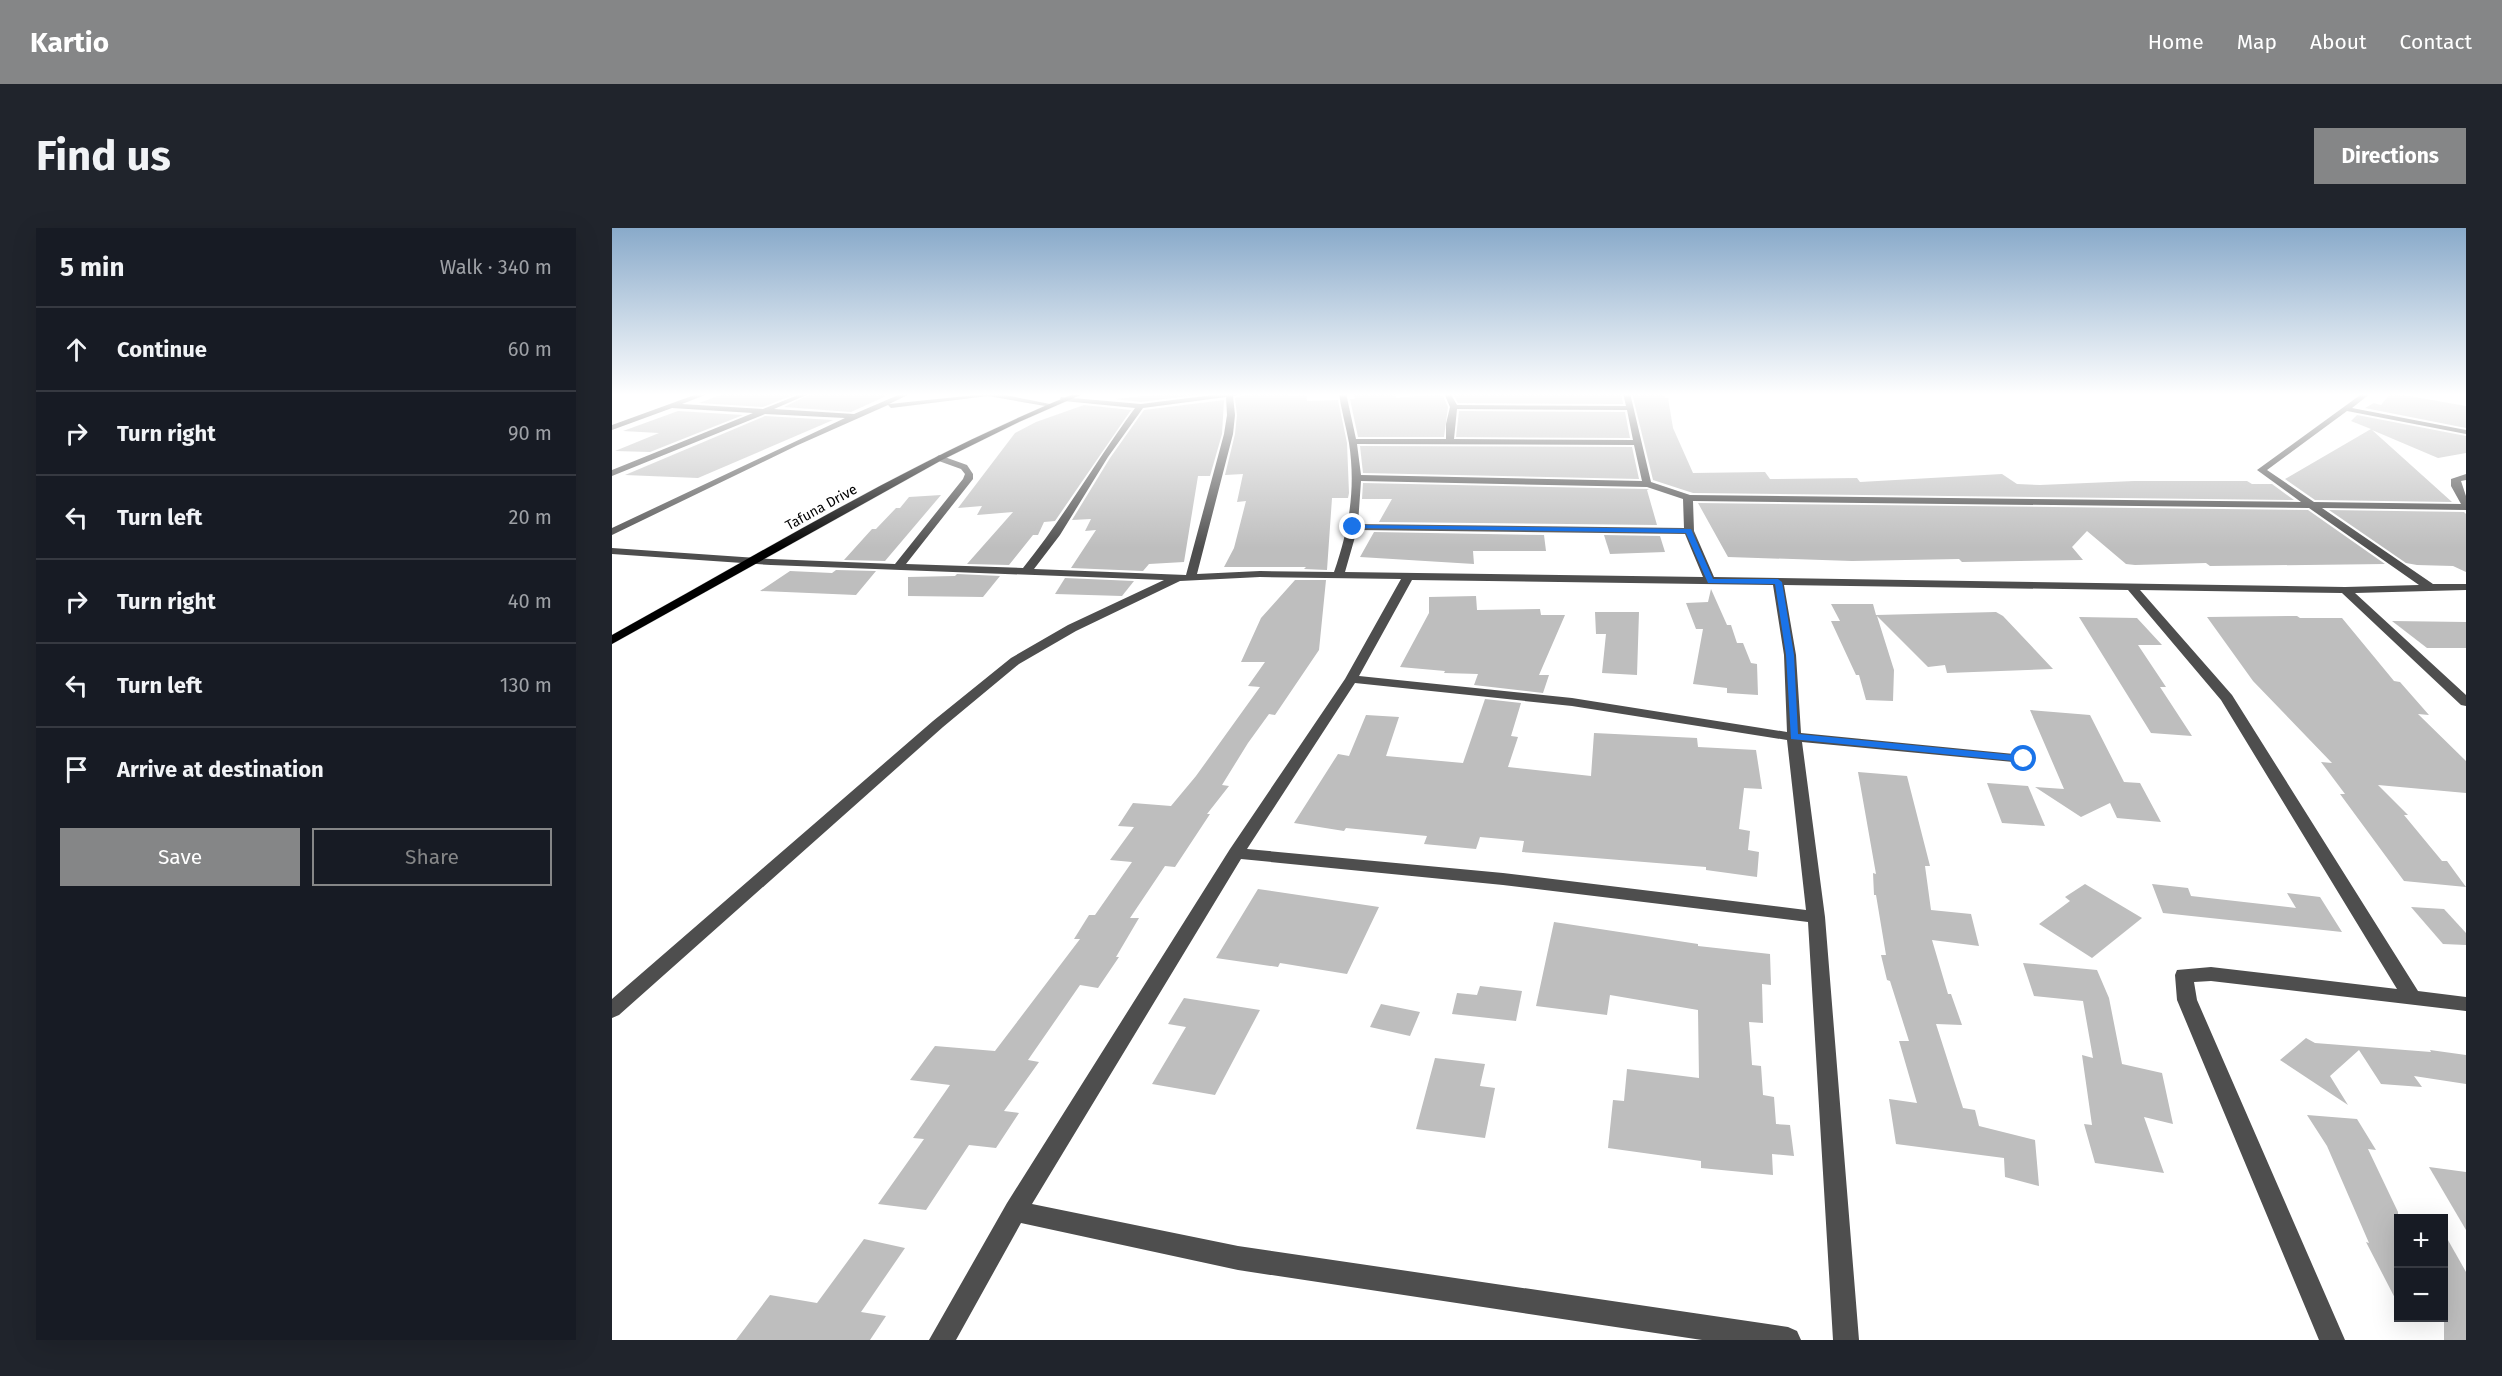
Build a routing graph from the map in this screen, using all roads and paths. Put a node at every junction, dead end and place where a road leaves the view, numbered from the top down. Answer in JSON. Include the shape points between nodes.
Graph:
{"nodes":[{"id":1,"x":681,"y":445,"type":"edge"},
{"id":2,"x":791,"y":445,"type":"edge"},
{"id":3,"x":967,"y":445,"type":"edge"},
{"id":4,"x":1112,"y":445,"type":"edge"},
{"id":5,"x":1227,"y":445,"type":"edge"},
{"id":6,"x":1355,"y":445,"type":"edge"},
{"id":7,"x":1639,"y":445,"type":"edge"},
{"id":8,"x":2296,"y":445,"type":"edge"},
{"id":9,"x":939,"y":458,"type":"junction"},
{"id":10,"x":612,"y":473,"type":"edge"},
{"id":11,"x":2466,"y":477,"type":"edge"},
{"id":12,"x":1359,"y":478,"type":"junction"},
{"id":13,"x":1647,"y":484,"type":"junction"},
{"id":14,"x":1688,"y":498,"type":"junction"},
{"id":15,"x":2311,"y":504,"type":"junction"},
{"id":16,"x":2466,"y":506,"type":"edge"},
{"id":17,"x":1353,"y":527,"type":"junction"},
{"id":18,"x":1689,"y":531,"type":"junction"},
{"id":19,"x":612,"y":532,"type":"edge"},
{"id":20,"x":612,"y":551,"type":"edge"},
{"id":21,"x":751,"y":561,"type":"junction"},
{"id":22,"x":899,"y":566,"type":"junction"},
{"id":23,"x":1027,"y":571,"type":"junction"},
{"id":24,"x":1338,"y":576,"type":"junction"},
{"id":25,"x":1185,"y":577,"type":"junction"},
{"id":26,"x":1408,"y":578,"type":"junction"},
{"id":27,"x":1710,"y":581,"type":"junction"},
{"id":28,"x":1778,"y":582,"type":"junction"},
{"id":29,"x":2130,"y":586,"type":"junction"},
{"id":30,"x":2429,"y":587,"type":"junction"},
{"id":31,"x":2466,"y":587,"type":"edge"},
{"id":32,"x":2345,"y":590,"type":"junction"},
{"id":33,"x":612,"y":640,"type":"edge"},
{"id":34,"x":1352,"y":679,"type":"junction"},
{"id":35,"x":2466,"y":702,"type":"edge"},
{"id":36,"x":1794,"y":737,"type":"junction"},
{"id":37,"x":2024,"y":759,"type":"dead end"},
{"id":38,"x":1236,"y":853,"type":"junction"},
{"id":39,"x":1816,"y":917,"type":"junction"},
{"id":40,"x":2412,"y":997,"type":"junction"},
{"id":41,"x":2466,"y":1004,"type":"edge"},
{"id":42,"x":612,"y":1010,"type":"edge"},
{"id":43,"x":1015,"y":1211,"type":"junction"},
{"id":44,"x":942,"y":1340,"type":"edge"},
{"id":45,"x":1788,"y":1340,"type":"edge"},
{"id":46,"x":1846,"y":1340,"type":"edge"},
{"id":47,"x":2332,"y":1340,"type":"edge"}],
"edges":[{"from":1,"to":10,"type":"street"},
{"from":2,"to":19,"type":"street"},
{"from":3,"to":9,"type":"main road","name":"Tafuna Drive"},
{"from":4,"to":23,"type":"street","via":[[1055,535]]},
{"from":5,"to":25,"type":"street","via":[[1211,510]]},
{"from":6,"to":12,"type":"street"},
{"from":7,"to":13,"type":"street"},
{"from":8,"to":15,"type":"street","via":[[2261,470]]},
{"from":9,"to":21,"type":"main road","name":"Tafuna Drive"},
{"from":9,"to":22,"type":"street","via":[[964,467],[968,478]]},
{"from":11,"to":16,"type":"street","via":[[2456,480]]},
{"from":12,"to":13,"type":"street"},
{"from":12,"to":17,"type":"street"},
{"from":13,"to":14,"type":"street"},
{"from":14,"to":15,"type":"street"},
{"from":14,"to":18,"type":"street"},
{"from":15,"to":16,"type":"street"},
{"from":15,"to":30,"type":"street"},
{"from":17,"to":18,"type":"street"},
{"from":17,"to":24,"type":"street"},
{"from":18,"to":27,"type":"street"},
{"from":20,"to":21,"type":"street"},
{"from":21,"to":22,"type":"street"},
{"from":21,"to":33,"type":"main road","name":"Tafuna Drive"},
{"from":22,"to":23,"type":"street"},
{"from":23,"to":25,"type":"street"},
{"from":24,"to":25,"type":"street"},
{"from":24,"to":26,"type":"street"},
{"from":25,"to":42,"type":"street","via":[[1072,628],[1015,661]]},
{"from":26,"to":27,"type":"street"},
{"from":26,"to":34,"type":"street"},
{"from":27,"to":28,"type":"street"},
{"from":28,"to":29,"type":"street"},
{"from":28,"to":36,"type":"street","via":[[1790,655]]},
{"from":29,"to":32,"type":"street"},
{"from":29,"to":40,"type":"street","via":[[2227,698]]},
{"from":30,"to":31,"type":"street"},
{"from":30,"to":32,"type":"street"},
{"from":32,"to":35,"type":"street"},
{"from":34,"to":36,"type":"street","via":[[1572,702]]},
{"from":34,"to":38,"type":"street"},
{"from":36,"to":37,"type":"street"},
{"from":36,"to":39,"type":"street"},
{"from":38,"to":39,"type":"street","via":[[1503,879]]},
{"from":38,"to":43,"type":"street"},
{"from":39,"to":46,"type":"street"},
{"from":40,"to":41,"type":"street"},
{"from":40,"to":47,"type":"street","via":[[2211,974],[2184,975],[2187,1000]]},
{"from":43,"to":44,"type":"street"},
{"from":43,"to":45,"type":"street","via":[[1238,1258]]}]}
